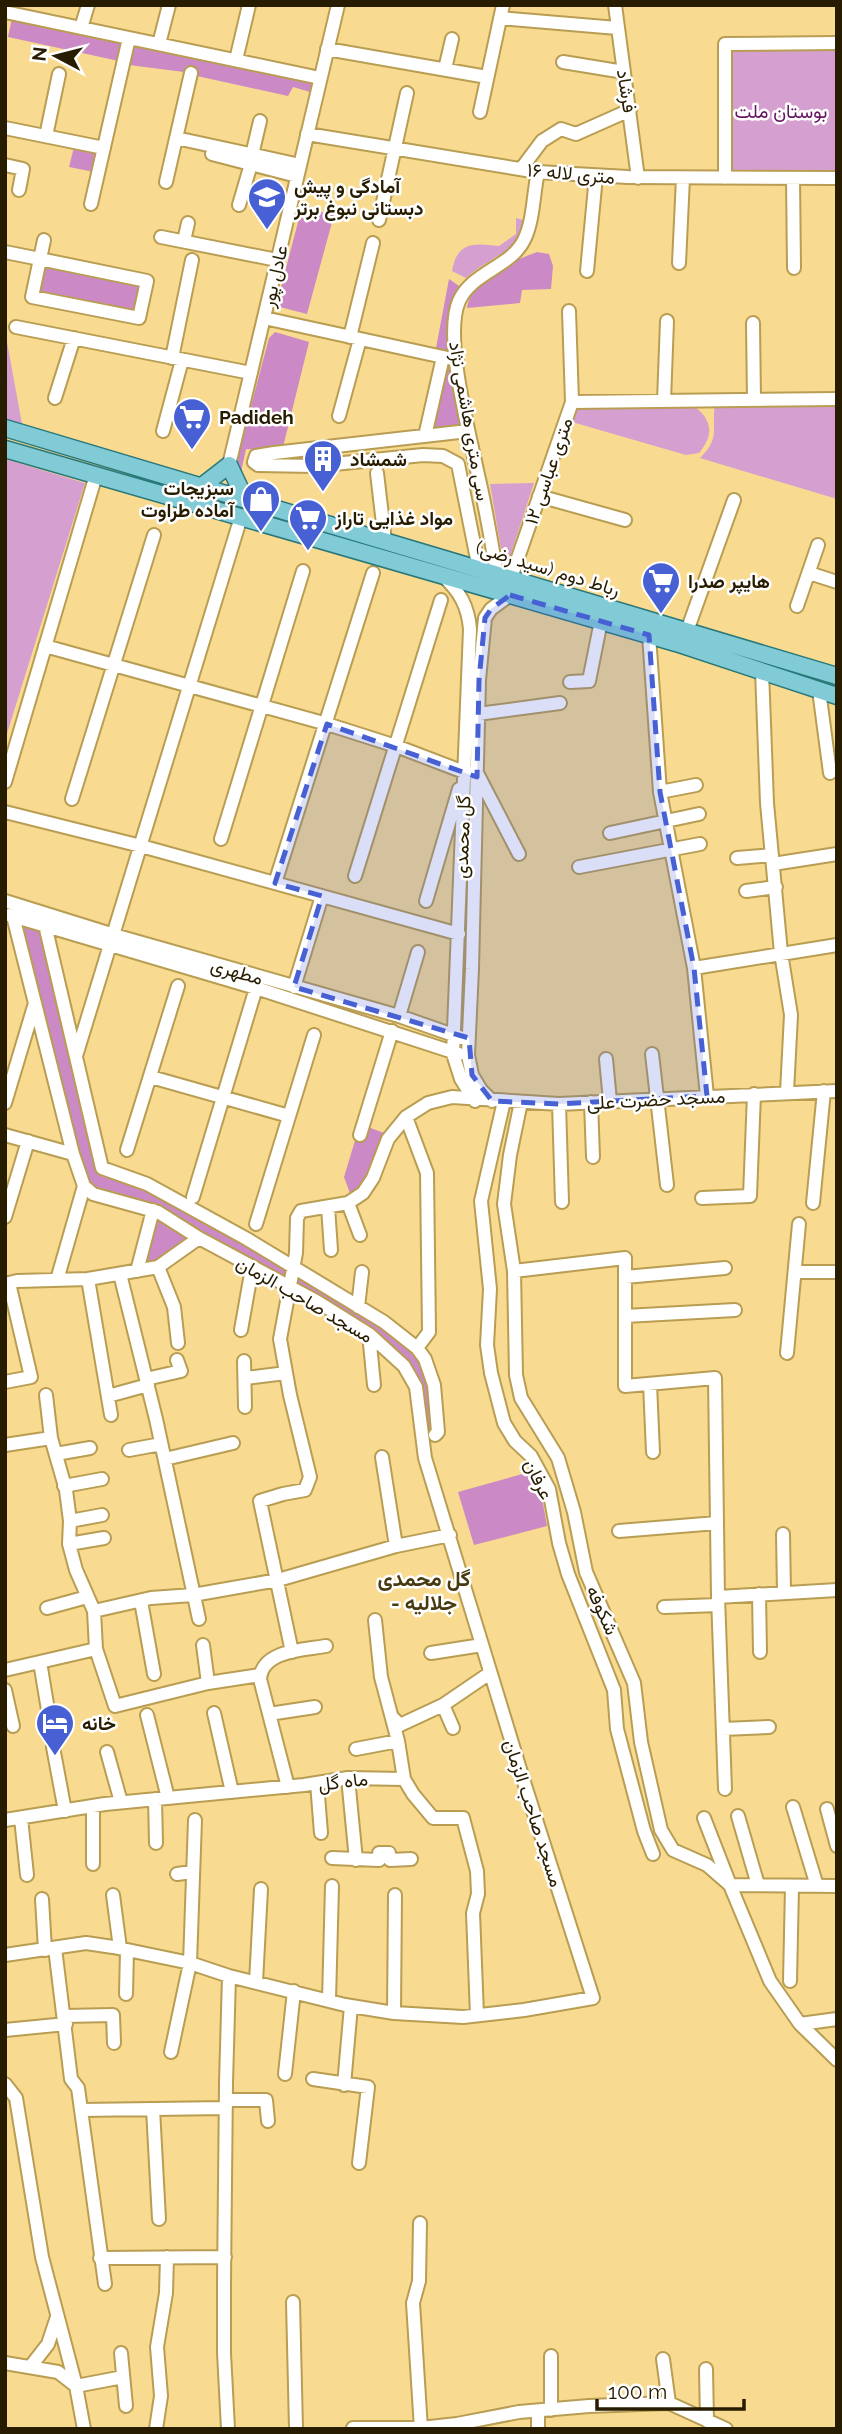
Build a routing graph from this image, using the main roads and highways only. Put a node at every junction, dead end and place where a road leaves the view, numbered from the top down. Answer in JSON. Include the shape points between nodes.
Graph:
{"nodes":[{"id":1,"x":5,"y":428,"type":"edge"},
{"id":2,"x":5,"y":449,"type":"edge"},
{"id":3,"x":202,"y":486,"type":"junction"},
{"id":4,"x":245,"y":499,"type":"junction"},
{"id":5,"x":385,"y":541,"type":"junction"},
{"id":6,"x":380,"y":557,"type":"junction"},
{"id":7,"x":837,"y":676,"type":"edge"},
{"id":8,"x":837,"y":696,"type":"edge"}],
"edges":[{"from":1,"to":3,"type":"main road","name":"رباط دوم (سید رضی)"},
{"from":2,"to":6,"type":"main road","name":"رباط دوم (سید رضی)"},
{"from":3,"to":4,"type":"main road","name":"رباط دوم (سید رضی)"},
{"from":3,"to":4,"type":"main road","via":[[229,465]]},
{"from":4,"to":5,"type":"main road","name":"رباط دوم (سید رضی)"},
{"from":5,"to":6,"type":"main road"},
{"from":5,"to":7,"type":"main road","name":"رباط دوم (سید رضی)"},
{"from":6,"to":8,"type":"main road","name":"رباط دوم (سید رضی)","via":[[649,635]]}]}
